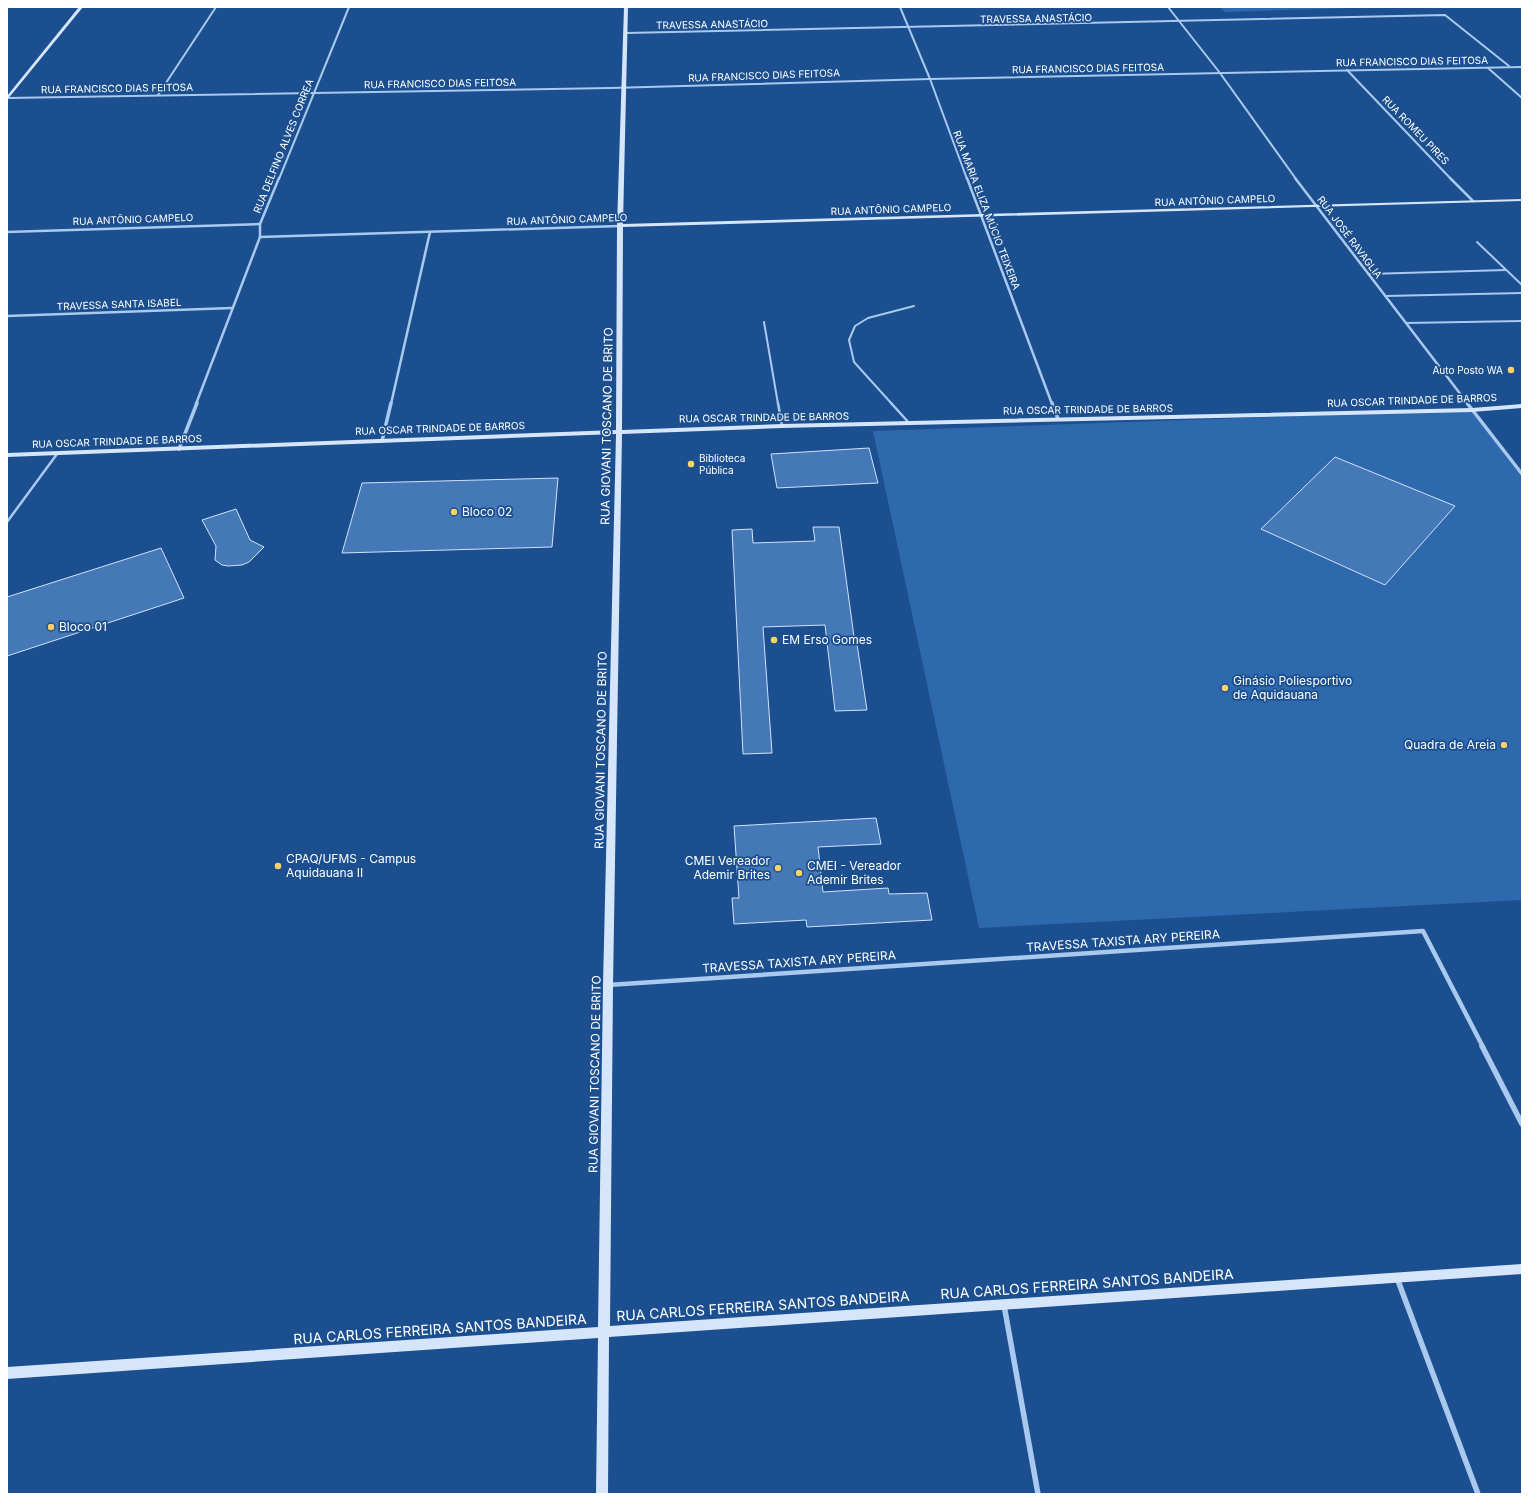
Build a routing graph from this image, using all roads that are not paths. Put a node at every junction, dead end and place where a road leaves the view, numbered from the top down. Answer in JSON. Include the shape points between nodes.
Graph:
{"nodes":[{"id":1,"x":81,"y":7,"type":"edge"},
{"id":2,"x":216,"y":7,"type":"edge"},
{"id":3,"x":349,"y":7,"type":"edge"},
{"id":4,"x":626,"y":7,"type":"edge"},
{"id":5,"x":900,"y":7,"type":"edge"},
{"id":6,"x":1168,"y":7,"type":"edge"},
{"id":7,"x":1180,"y":22,"type":"junction"},
{"id":8,"x":909,"y":28,"type":"junction"},
{"id":9,"x":626,"y":33,"type":"junction"},
{"id":10,"x":1487,"y":67,"type":"junction"},
{"id":11,"x":1510,"y":67,"type":"junction"},
{"id":12,"x":1522,"y":67,"type":"edge"},
{"id":13,"x":1347,"y":70,"type":"junction"},
{"id":14,"x":1220,"y":73,"type":"junction"},
{"id":15,"x":930,"y":79,"type":"junction"},
{"id":16,"x":625,"y":87,"type":"junction"},
{"id":17,"x":313,"y":93,"type":"junction"},
{"id":18,"x":158,"y":95,"type":"junction"},
{"id":19,"x":7,"y":98,"type":"edge"},
{"id":20,"x":1522,"y":98,"type":"edge"},
{"id":21,"x":1522,"y":200,"type":"edge"},
{"id":22,"x":1473,"y":201,"type":"junction"},
{"id":23,"x":1316,"y":206,"type":"junction"},
{"id":24,"x":981,"y":216,"type":"junction"},
{"id":25,"x":260,"y":224,"type":"junction"},
{"id":26,"x":620,"y":226,"type":"junction"},
{"id":27,"x":7,"y":232,"type":"edge"},
{"id":28,"x":430,"y":232,"type":"junction"},
{"id":29,"x":260,"y":237,"type":"junction"},
{"id":30,"x":1477,"y":242,"type":"dead end"},
{"id":31,"x":1506,"y":270,"type":"junction"},
{"id":32,"x":1368,"y":274,"type":"junction"},
{"id":33,"x":1522,"y":284,"type":"edge"},
{"id":34,"x":1522,"y":293,"type":"edge"},
{"id":35,"x":1385,"y":296,"type":"junction"},
{"id":36,"x":914,"y":306,"type":"dead end"},
{"id":37,"x":232,"y":308,"type":"junction"},
{"id":38,"x":7,"y":316,"type":"edge"},
{"id":39,"x":1522,"y":321,"type":"edge"},
{"id":40,"x":764,"y":322,"type":"dead end"},
{"id":41,"x":1406,"y":323,"type":"junction"},
{"id":42,"x":1522,"y":406,"type":"edge"},
{"id":43,"x":1472,"y":410,"type":"junction"},
{"id":44,"x":1058,"y":419,"type":"junction"},
{"id":45,"x":910,"y":424,"type":"junction"},
{"id":46,"x":782,"y":426,"type":"junction"},
{"id":47,"x":619,"y":432,"type":"junction"},
{"id":48,"x":382,"y":441,"type":"junction"},
{"id":49,"x":179,"y":449,"type":"junction"},
{"id":50,"x":57,"y":454,"type":"junction"},
{"id":51,"x":8,"y":456,"type":"edge"},
{"id":52,"x":1522,"y":474,"type":"edge"},
{"id":53,"x":7,"y":517,"type":"edge"},
{"id":54,"x":12,"y":517,"type":"junction"},
{"id":55,"x":7,"y":522,"type":"edge"},
{"id":56,"x":608,"y":985,"type":"junction"},
{"id":57,"x":1522,"y":1124,"type":"edge"},
{"id":58,"x":1522,"y":1269,"type":"edge"},
{"id":59,"x":1397,"y":1278,"type":"junction"},
{"id":60,"x":1004,"y":1305,"type":"junction"},
{"id":61,"x":604,"y":1332,"type":"junction"},
{"id":62,"x":7,"y":1374,"type":"edge"},
{"id":63,"x":602,"y":1494,"type":"edge"},
{"id":64,"x":1038,"y":1494,"type":"edge"},
{"id":65,"x":1478,"y":1494,"type":"edge"}],
"edges":[{"from":1,"to":19,"type":"main road"},
{"from":2,"to":18,"type":"street"},
{"from":3,"to":17,"type":"street","name":"RUA DELFINO ALVES CORREA"},
{"from":4,"to":9,"type":"main road","name":"RUA GIOVANI TOSCANO DE BRITO"},
{"from":5,"to":8,"type":"street","name":"RUA MARIA ELIZA MÚCIO TEIXEIRA"},
{"from":6,"to":7,"type":"street","name":"RUA JOSÉ RAVAGLIA"},
{"from":7,"to":8,"type":"street","name":"TRAVESSA ANASTÁCIO"},
{"from":7,"to":11,"type":"street","name":"TRAVESSA ANASTÁCIO","via":[[1445,15]]},
{"from":7,"to":14,"type":"street","name":"RUA JOSÉ RAVAGLIA"},
{"from":8,"to":9,"type":"street","name":"TRAVESSA ANASTÁCIO"},
{"from":8,"to":15,"type":"street","name":"RUA MARIA ELIZA MÚCIO TEIXEIRA"},
{"from":9,"to":16,"type":"main road","name":"RUA GIOVANI TOSCANO DE BRITO"},
{"from":10,"to":11,"type":"street","name":"RUA FRANCISCO DIAS FEITOSA"},
{"from":10,"to":13,"type":"street","name":"RUA FRANCISCO DIAS FEITOSA"},
{"from":10,"to":20,"type":"street"},
{"from":11,"to":12,"type":"street","name":"RUA FRANCISCO DIAS FEITOSA"},
{"from":13,"to":14,"type":"street","name":"RUA FRANCISCO DIAS FEITOSA"},
{"from":13,"to":22,"type":"street","name":"RUA ROMEU PIRES"},
{"from":14,"to":15,"type":"street","name":"RUA FRANCISCO DIAS FEITOSA"},
{"from":14,"to":23,"type":"street","name":"RUA JOSÉ RAVAGLIA"},
{"from":15,"to":16,"type":"street","name":"RUA FRANCISCO DIAS FEITOSA"},
{"from":15,"to":24,"type":"street","name":"RUA MARIA ELIZA MÚCIO TEIXEIRA"},
{"from":16,"to":17,"type":"street","name":"RUA FRANCISCO DIAS FEITOSA"},
{"from":16,"to":26,"type":"main road","name":"RUA GIOVANI TOSCANO DE BRITO"},
{"from":17,"to":18,"type":"street","name":"RUA FRANCISCO DIAS FEITOSA"},
{"from":17,"to":25,"type":"street","name":"RUA DELFINO ALVES CORREA"},
{"from":18,"to":19,"type":"street","name":"RUA FRANCISCO DIAS FEITOSA"},
{"from":21,"to":22,"type":"main road","name":"RUA ANTÔNIO CAMPELO"},
{"from":22,"to":23,"type":"main road","name":"RUA ANTÔNIO CAMPELO"},
{"from":23,"to":24,"type":"main road","name":"RUA ANTÔNIO CAMPELO"},
{"from":23,"to":32,"type":"street","name":"RUA JOSÉ RAVAGLIA"},
{"from":24,"to":26,"type":"main road","name":"RUA ANTÔNIO CAMPELO"},
{"from":24,"to":44,"type":"street","name":"RUA MARIA ELIZA MÚCIO TEIXEIRA"},
{"from":25,"to":27,"type":"street","name":"RUA ANTÔNIO CAMPELO"},
{"from":25,"to":29,"type":"street","name":"RUA DELFINO ALVES CORREA"},
{"from":26,"to":28,"type":"street","name":"RUA ANTÔNIO CAMPELO"},
{"from":26,"to":47,"type":"main road","name":"RUA GIOVANI TOSCANO DE BRITO"},
{"from":28,"to":29,"type":"street","name":"RUA ANTÔNIO CAMPELO"},
{"from":28,"to":48,"type":"street"},
{"from":29,"to":37,"type":"street","name":"RUA DELFINO ALVES CORREA"},
{"from":30,"to":31,"type":"lane"},
{"from":31,"to":32,"type":"lane"},
{"from":31,"to":33,"type":"lane"},
{"from":32,"to":35,"type":"street","name":"RUA JOSÉ RAVAGLIA"},
{"from":34,"to":35,"type":"lane"},
{"from":35,"to":41,"type":"street","name":"RUA JOSÉ RAVAGLIA"},
{"from":36,"to":45,"type":"lane","via":[[868,318],[855,326],[849,340],[854,362]]},
{"from":37,"to":38,"type":"street","name":"TRAVESSA SANTA ISABEL"},
{"from":37,"to":49,"type":"street","name":"RUA DELFINO ALVES CORREA"},
{"from":39,"to":41,"type":"lane"},
{"from":40,"to":46,"type":"lane"},
{"from":41,"to":43,"type":"street","name":"RUA JOSÉ RAVAGLIA"},
{"from":42,"to":43,"type":"main road","name":"RUA OSCAR TRINDADE DE BARROS"},
{"from":43,"to":44,"type":"main road","name":"RUA OSCAR TRINDADE DE BARROS"},
{"from":43,"to":52,"type":"street","name":"RUA JOSÉ RAVAGLIA"},
{"from":44,"to":45,"type":"main road","name":"RUA OSCAR TRINDADE DE BARROS"},
{"from":45,"to":46,"type":"main road","name":"RUA OSCAR TRINDADE DE BARROS"},
{"from":46,"to":47,"type":"main road","name":"RUA OSCAR TRINDADE DE BARROS"},
{"from":47,"to":48,"type":"main road","name":"RUA OSCAR TRINDADE DE BARROS"},
{"from":47,"to":56,"type":"main road","name":"RUA GIOVANI TOSCANO DE BRITO"},
{"from":48,"to":49,"type":"main road","name":"RUA OSCAR TRINDADE DE BARROS"},
{"from":49,"to":50,"type":"main road","name":"RUA OSCAR TRINDADE DE BARROS"},
{"from":50,"to":51,"type":"main road","name":"RUA OSCAR TRINDADE DE BARROS"},
{"from":50,"to":54,"type":"lane"},
{"from":53,"to":54,"type":"lane"},
{"from":54,"to":55,"type":"lane"},
{"from":56,"to":57,"type":"street","name":"TRAVESSA TAXISTA ARY PEREIRA","via":[[1423,931]]},
{"from":56,"to":61,"type":"main road","name":"RUA GIOVANI TOSCANO DE BRITO"},
{"from":58,"to":59,"type":"main road","name":"RUA CARLOS FERREIRA SANTOS BANDEIRA"},
{"from":59,"to":60,"type":"main road","name":"RUA CARLOS FERREIRA SANTOS BANDEIRA"},
{"from":59,"to":65,"type":"street"},
{"from":60,"to":61,"type":"main road","name":"RUA CARLOS FERREIRA SANTOS BANDEIRA"},
{"from":60,"to":64,"type":"street"},
{"from":61,"to":62,"type":"main road","name":"RUA CARLOS FERREIRA SANTOS BANDEIRA"},
{"from":61,"to":63,"type":"main road","name":"RUA GIOVANI TOSCANO DE BRITO"}]}
